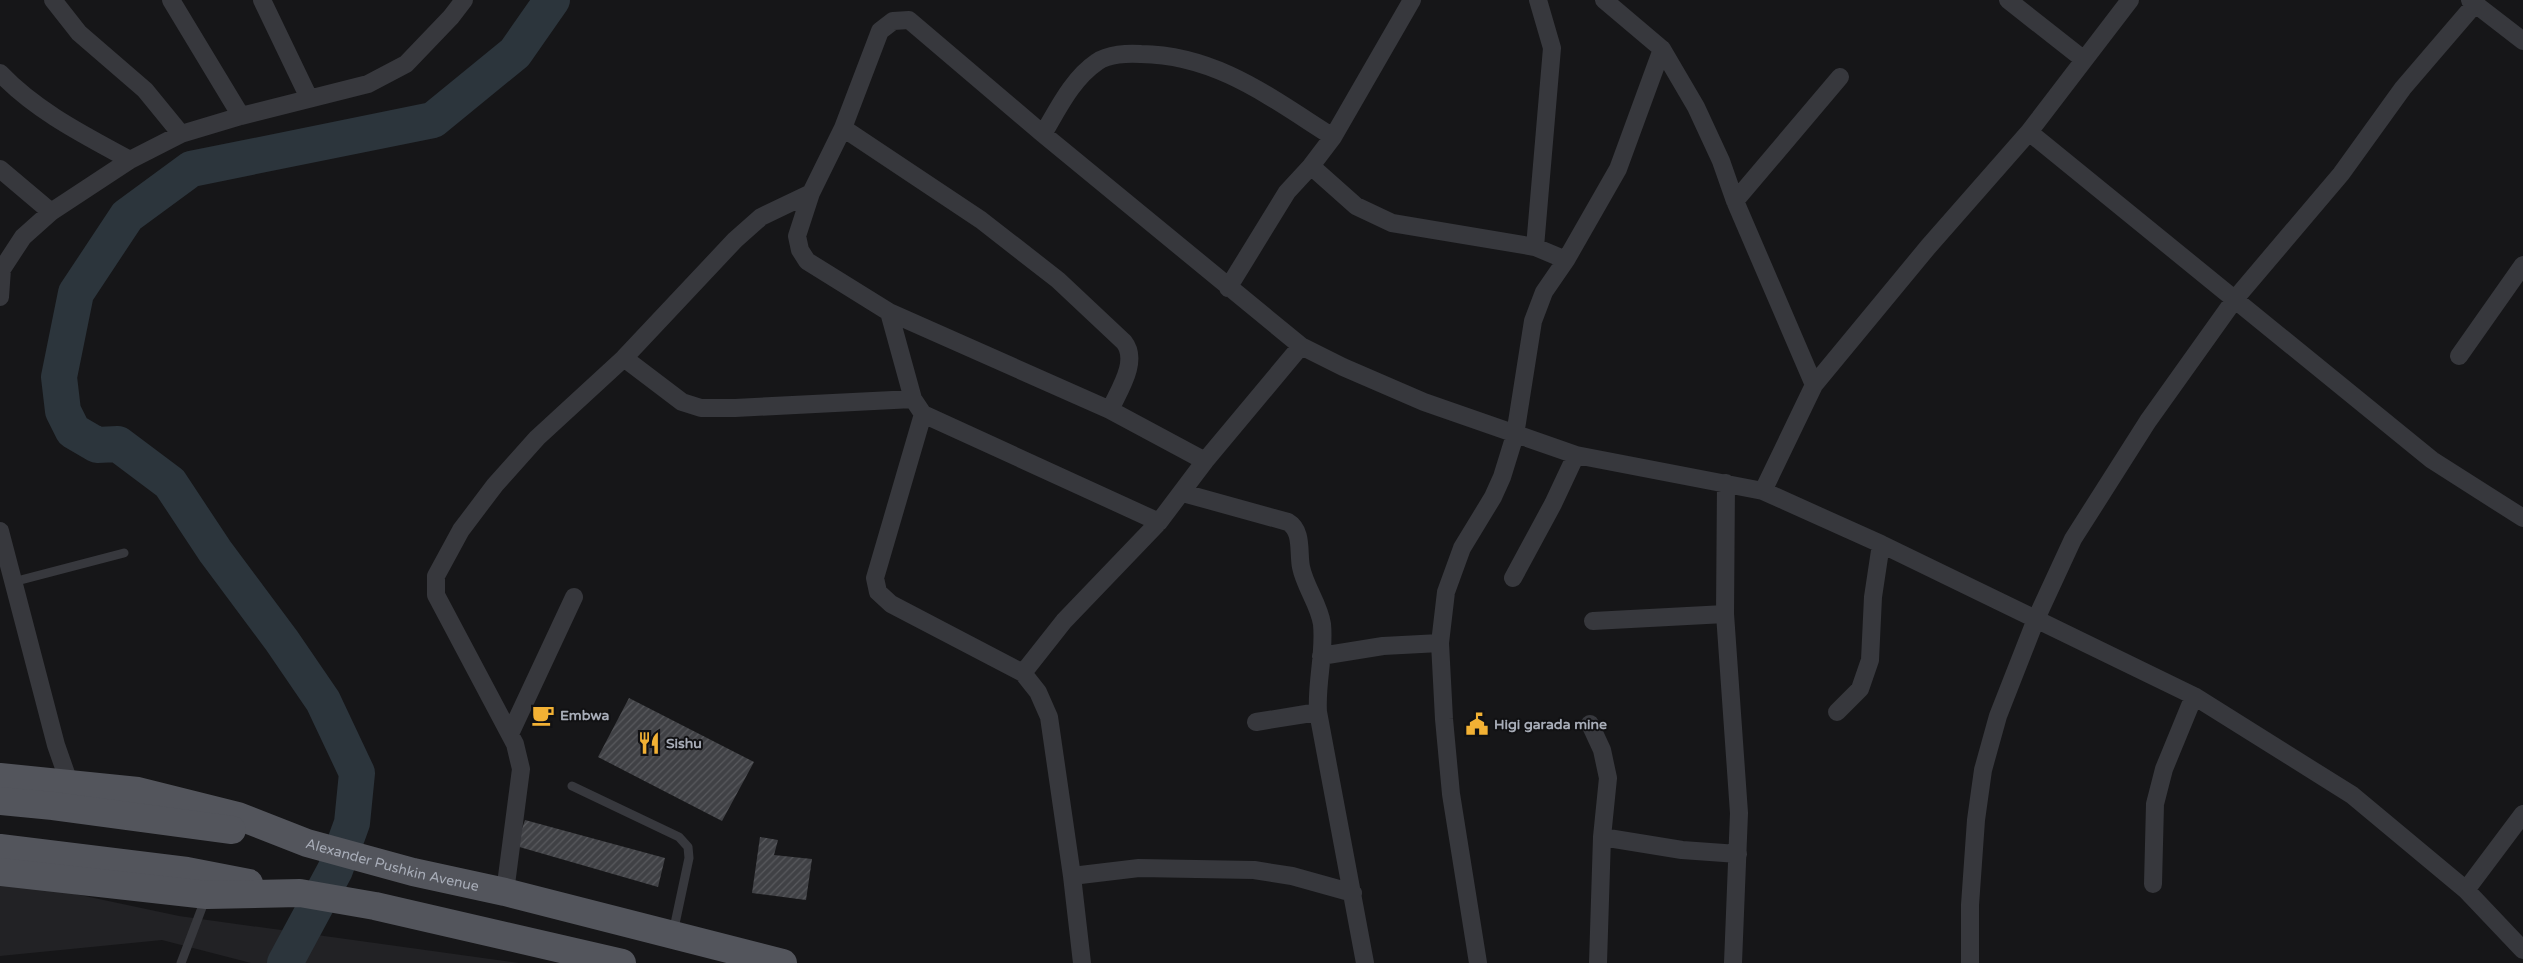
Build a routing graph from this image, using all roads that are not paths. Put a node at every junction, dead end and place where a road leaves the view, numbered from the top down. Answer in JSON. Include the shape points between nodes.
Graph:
{"nodes":[{"id":1,"x":54,"y":0,"type":"edge"},
{"id":2,"x":171,"y":0,"type":"edge"},
{"id":3,"x":262,"y":0,"type":"edge"},
{"id":4,"x":464,"y":0,"type":"edge"},
{"id":5,"x":1412,"y":0,"type":"edge"},
{"id":6,"x":1538,"y":0,"type":"edge"},
{"id":7,"x":1604,"y":0,"type":"edge"},
{"id":8,"x":2008,"y":0,"type":"edge"},
{"id":9,"x":2130,"y":0,"type":"edge"},
{"id":10,"x":2473,"y":2,"type":"edge"},
{"id":11,"x":2523,"y":41,"type":"edge"},
{"id":12,"x":1662,"y":49,"type":"junction"},
{"id":13,"x":2083,"y":60,"type":"junction"},
{"id":14,"x":0,"y":73,"type":"edge"},
{"id":15,"x":1840,"y":77,"type":"dead end"},
{"id":16,"x":309,"y":98,"type":"junction"},
{"id":17,"x":241,"y":116,"type":"junction"},
{"id":18,"x":843,"y":128,"type":"junction"},
{"id":19,"x":2029,"y":132,"type":"junction"},
{"id":20,"x":181,"y":134,"type":"junction"},
{"id":21,"x":1043,"y":134,"type":"junction"},
{"id":22,"x":1333,"y":138,"type":"junction"},
{"id":23,"x":130,"y":160,"type":"junction"},
{"id":24,"x":1311,"y":166,"type":"junction"},
{"id":25,"x":0,"y":169,"type":"edge"},
{"id":26,"x":811,"y":193,"type":"junction"},
{"id":27,"x":1736,"y":201,"type":"junction"},
{"id":28,"x":51,"y":212,"type":"junction"},
{"id":29,"x":1535,"y":247,"type":"junction"},
{"id":30,"x":1566,"y":260,"type":"junction"},
{"id":31,"x":2523,"y":264,"type":"edge"},
{"id":32,"x":1,"y":268,"type":"edge"},
{"id":33,"x":1228,"y":288,"type":"junction"},
{"id":34,"x":0,"y":297,"type":"edge"},
{"id":35,"x":2235,"y":299,"type":"junction"},
{"id":36,"x":890,"y":312,"type":"junction"},
{"id":37,"x":1302,"y":346,"type":"junction"},
{"id":38,"x":2460,"y":356,"type":"dead end"},
{"id":39,"x":624,"y":358,"type":"junction"},
{"id":40,"x":1814,"y":385,"type":"junction"},
{"id":41,"x":913,"y":399,"type":"junction"},
{"id":42,"x":1110,"y":410,"type":"junction"},
{"id":43,"x":923,"y":414,"type":"junction"},
{"id":44,"x":1515,"y":435,"type":"junction"},
{"id":45,"x":1576,"y":455,"type":"junction"},
{"id":46,"x":1205,"y":461,"type":"junction"},
{"id":47,"x":1726,"y":483,"type":"junction"},
{"id":48,"x":1763,"y":491,"type":"junction"},
{"id":49,"x":1183,"y":492,"type":"junction"},
{"id":50,"x":2523,"y":518,"type":"edge"},
{"id":51,"x":1159,"y":522,"type":"junction"},
{"id":52,"x":0,"y":531,"type":"edge"},
{"id":53,"x":1881,"y":544,"type":"junction"},
{"id":54,"x":124,"y":553,"type":"dead end"},
{"id":55,"x":3,"y":556,"type":"edge"},
{"id":56,"x":1513,"y":578,"type":"dead end"},
{"id":57,"x":13,"y":582,"type":"junction"},
{"id":58,"x":574,"y":597,"type":"dead end"},
{"id":59,"x":1725,"y":614,"type":"junction"},
{"id":60,"x":2036,"y":619,"type":"junction"},
{"id":61,"x":1593,"y":620,"type":"dead end"},
{"id":62,"x":1440,"y":643,"type":"junction"},
{"id":63,"x":1321,"y":656,"type":"junction"},
{"id":64,"x":1023,"y":673,"type":"junction"},
{"id":65,"x":2194,"y":696,"type":"junction"},
{"id":66,"x":1318,"y":712,"type":"junction"},
{"id":67,"x":1837,"y":712,"type":"dead end"},
{"id":68,"x":1256,"y":722,"type":"dead end"},
{"id":69,"x":1590,"y":724,"type":"dead end"},
{"id":70,"x":510,"y":734,"type":"junction"},
{"id":71,"x":0,"y":777,"type":"edge"},
{"id":72,"x":70,"y":785,"type":"junction"},
{"id":73,"x":572,"y":786,"type":"dead end"},
{"id":74,"x":0,"y":801,"type":"edge"},
{"id":75,"x":2523,"y":814,"type":"edge"},
{"id":76,"x":1602,"y":837,"type":"junction"},
{"id":77,"x":307,"y":843,"type":"junction"},
{"id":78,"x":0,"y":848,"type":"edge"},
{"id":79,"x":1738,"y":854,"type":"junction"},
{"id":80,"x":0,"y":872,"type":"edge"},
{"id":81,"x":1072,"y":876,"type":"junction"},
{"id":82,"x":2153,"y":884,"type":"dead end"},
{"id":83,"x":2466,"y":890,"type":"junction"},
{"id":84,"x":505,"y":892,"type":"junction"},
{"id":85,"x":300,"y":893,"type":"junction"},
{"id":86,"x":1353,"y":893,"type":"junction"},
{"id":87,"x":207,"y":895,"type":"junction"},
{"id":88,"x":673,"y":936,"type":"junction"},
{"id":89,"x":2523,"y":950,"type":"edge"},
{"id":90,"x":562,"y":957,"type":"edge"},
{"id":91,"x":181,"y":963,"type":"edge"},
{"id":92,"x":622,"y":963,"type":"edge"},
{"id":93,"x":783,"y":963,"type":"edge"},
{"id":94,"x":1082,"y":963,"type":"edge"},
{"id":95,"x":1365,"y":963,"type":"edge"},
{"id":96,"x":1478,"y":963,"type":"edge"},
{"id":97,"x":1598,"y":963,"type":"edge"},
{"id":98,"x":1733,"y":963,"type":"edge"},
{"id":99,"x":1970,"y":963,"type":"edge"}],
"edges":[{"from":1,"to":20,"type":"street","via":[[79,33],[145,90]]},
{"from":2,"to":17,"type":"street"},
{"from":3,"to":16,"type":"street"},
{"from":4,"to":16,"type":"street","via":[[406,64],[368,84]]},
{"from":5,"to":22,"type":"street"},
{"from":6,"to":29,"type":"street","via":[[1552,48]]},
{"from":7,"to":12,"type":"street"},
{"from":8,"to":13,"type":"street"},
{"from":9,"to":13,"type":"street"},
{"from":10,"to":11,"type":"street"},
{"from":10,"to":35,"type":"street","via":[[2341,174]]},
{"from":12,"to":27,"type":"street","via":[[1696,107]]},
{"from":12,"to":30,"type":"street","via":[[1618,169]]},
{"from":13,"to":19,"type":"street"},
{"from":14,"to":23,"type":"street","via":[[17,90],[69,127]]},
{"from":15,"to":27,"type":"street"},
{"from":16,"to":17,"type":"street"},
{"from":17,"to":20,"type":"street"},
{"from":18,"to":21,"type":"street","via":[[880,31],[893,21],[908,20]]},
{"from":18,"to":26,"type":"street"},
{"from":18,"to":42,"type":"street","via":[[981,220],[1058,280],[1124,342],[1130,350],[1130,361]]},
{"from":19,"to":35,"type":"street"},
{"from":19,"to":40,"type":"street"},
{"from":20,"to":23,"type":"street"},
{"from":21,"to":22,"type":"street","via":[[1079,77],[1098,60],[1126,53],[1165,54],[1210,65],[1255,88]]},
{"from":21,"to":33,"type":"street"},
{"from":22,"to":24,"type":"street"},
{"from":23,"to":28,"type":"street"},
{"from":24,"to":29,"type":"street","via":[[1356,206],[1392,223]]},
{"from":24,"to":33,"type":"street","via":[[1287,192]]},
{"from":25,"to":28,"type":"street"},
{"from":26,"to":36,"type":"street","via":[[797,236],[807,261]]},
{"from":26,"to":39,"type":"street","via":[[754,222]]},
{"from":27,"to":40,"type":"street"},
{"from":28,"to":32,"type":"street","via":[[24,237]]},
{"from":29,"to":30,"type":"street"},
{"from":30,"to":44,"type":"street","via":[[1544,292],[1533,322]]},
{"from":31,"to":38,"type":"street"},
{"from":32,"to":34,"type":"street"},
{"from":33,"to":37,"type":"street"},
{"from":35,"to":50,"type":"street","via":[[2432,460]]},
{"from":35,"to":60,"type":"street","via":[[2148,421],[2072,538]]},
{"from":36,"to":41,"type":"street"},
{"from":36,"to":42,"type":"street"},
{"from":37,"to":44,"type":"street","via":[[1424,402]]},
{"from":37,"to":46,"type":"street"},
{"from":39,"to":41,"type":"street","via":[[682,402],[701,408]]},
{"from":39,"to":70,"type":"street","via":[[537,438],[495,485],[461,530],[436,576],[436,595]]},
{"from":40,"to":48,"type":"street"},
{"from":41,"to":43,"type":"street"},
{"from":42,"to":46,"type":"street"},
{"from":43,"to":51,"type":"street"},
{"from":43,"to":64,"type":"street","via":[[875,578],[878,592],[891,604]]},
{"from":44,"to":45,"type":"street"},
{"from":44,"to":62,"type":"street","via":[[1493,497],[1462,548],[1446,592]]},
{"from":45,"to":47,"type":"street"},
{"from":45,"to":56,"type":"street"},
{"from":46,"to":49,"type":"street"},
{"from":47,"to":48,"type":"street"},
{"from":47,"to":59,"type":"street"},
{"from":48,"to":53,"type":"street"},
{"from":49,"to":51,"type":"street"},
{"from":49,"to":63,"type":"street","via":[[1294,525],[1302,569],[1322,625]]},
{"from":51,"to":64,"type":"street","via":[[1064,621]]},
{"from":52,"to":55,"type":"street"},
{"from":53,"to":60,"type":"street"},
{"from":53,"to":67,"type":"street","via":[[1873,597],[1870,660],[1860,689]]},
{"from":54,"to":57,"type":"lane"},
{"from":55,"to":57,"type":"street"},
{"from":57,"to":72,"type":"street","via":[[56,745]]},
{"from":58,"to":70,"type":"street"},
{"from":59,"to":61,"type":"street"},
{"from":59,"to":79,"type":"street","via":[[1739,813]]},
{"from":60,"to":65,"type":"street"},
{"from":60,"to":99,"type":"street","via":[[1998,716],[1983,770],[1971,886]]},
{"from":62,"to":63,"type":"street","via":[[1383,646]]},
{"from":62,"to":96,"type":"street","via":[[1451,794]]},
{"from":63,"to":66,"type":"street"},
{"from":64,"to":81,"type":"street","via":[[1038,692],[1049,717]]},
{"from":65,"to":82,"type":"street","via":[[2164,769],[2155,804]]},
{"from":65,"to":83,"type":"street","via":[[2352,795]]},
{"from":66,"to":68,"type":"street"},
{"from":66,"to":86,"type":"street"},
{"from":69,"to":76,"type":"street","via":[[1602,750],[1608,778]]},
{"from":70,"to":84,"type":"street","via":[[521,769]]},
{"from":71,"to":72,"type":"main road","name":"Alexander Pushkin Avenue"},
{"from":72,"to":77,"type":"main road","name":"Alexander Pushkin Avenue","via":[[138,792],[211,809]]},
{"from":73,"to":88,"type":"lane","via":[[679,837],[688,847],[689,858]]},
{"from":74,"to":77,"type":"main road","via":[[72,808]]},
{"from":75,"to":83,"type":"street"},
{"from":76,"to":79,"type":"street","via":[[1682,850]]},
{"from":76,"to":97,"type":"street"},
{"from":77,"to":84,"type":"main road","name":"Alexander Pushkin Avenue","via":[[413,872]]},
{"from":78,"to":85,"type":"main road","via":[[187,871]]},
{"from":79,"to":98,"type":"street"},
{"from":80,"to":87,"type":"main road"},
{"from":81,"to":86,"type":"street","via":[[1139,868],[1254,870],[1292,876]]},
{"from":81,"to":94,"type":"street"},
{"from":83,"to":89,"type":"street"},
{"from":84,"to":88,"type":"main road","name":"Alexander Pushkin Avenue"},
{"from":85,"to":87,"type":"main road"},
{"from":85,"to":90,"type":"main road","via":[[375,906]]},
{"from":86,"to":95,"type":"street"},
{"from":87,"to":91,"type":"lane"},
{"from":88,"to":93,"type":"main road","name":"Alexander Pushkin Avenue"},
{"from":90,"to":92,"type":"main road"}]}
